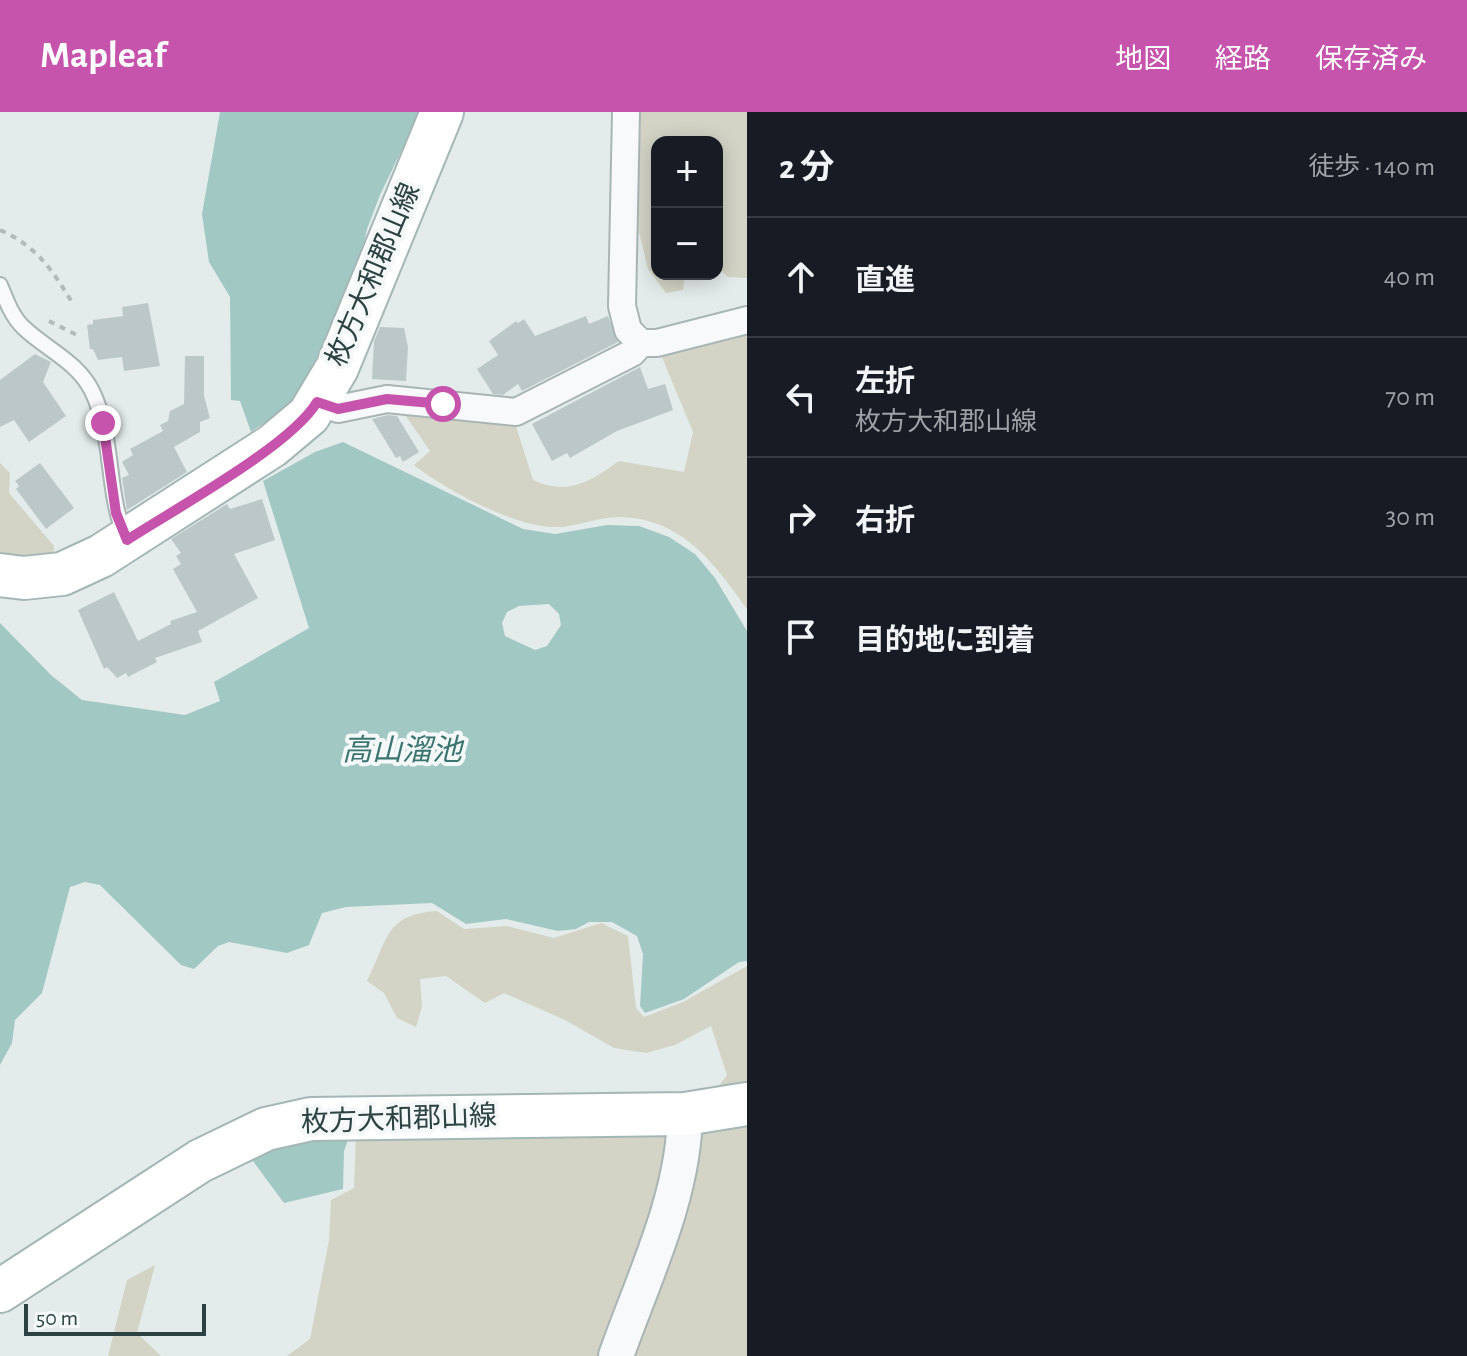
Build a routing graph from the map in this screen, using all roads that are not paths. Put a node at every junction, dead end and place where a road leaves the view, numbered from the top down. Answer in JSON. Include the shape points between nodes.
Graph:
{"nodes":[{"id":1,"x":442,"y":112,"type":"edge"},
{"id":2,"x":626,"y":112,"type":"edge"},
{"id":3,"x":0,"y":285,"type":"edge"},
{"id":4,"x":747,"y":320,"type":"edge"},
{"id":5,"x":641,"y":343,"type":"junction"},
{"id":6,"x":317,"y":402,"type":"junction"},
{"id":7,"x":127,"y":540,"type":"junction"},
{"id":8,"x":0,"y":575,"type":"edge"},
{"id":9,"x":747,"y":1104,"type":"edge"},
{"id":10,"x":685,"y":1114,"type":"junction"},
{"id":11,"x":0,"y":1291,"type":"edge"},
{"id":12,"x":616,"y":1356,"type":"edge"}],
"edges":[{"from":1,"to":6,"type":"main road","name":"枚方大和郡山線","via":[[337,368]]},
{"from":2,"to":5,"type":"street","via":[[622,306],[628,330]]},
{"from":3,"to":7,"type":"lane","via":[[22,326],[71,364],[92,389],[103,423],[116,513]]},
{"from":4,"to":5,"type":"street"},
{"from":5,"to":6,"type":"street","via":[[632,353],[516,412],[387,399],[338,409]]},
{"from":6,"to":7,"type":"main road","name":"枚方大和郡山線","via":[[272,446]]},
{"from":7,"to":8,"type":"main road","name":"枚方大和郡山線","via":[[62,574]]},
{"from":9,"to":10,"type":"main road","name":"枚方大和郡山線"},
{"from":10,"to":11,"type":"main road","name":"枚方大和郡山線","via":[[361,1116],[266,1129],[200,1161]]},
{"from":10,"to":12,"type":"street","via":[[684,1147],[670,1201]]}]}
